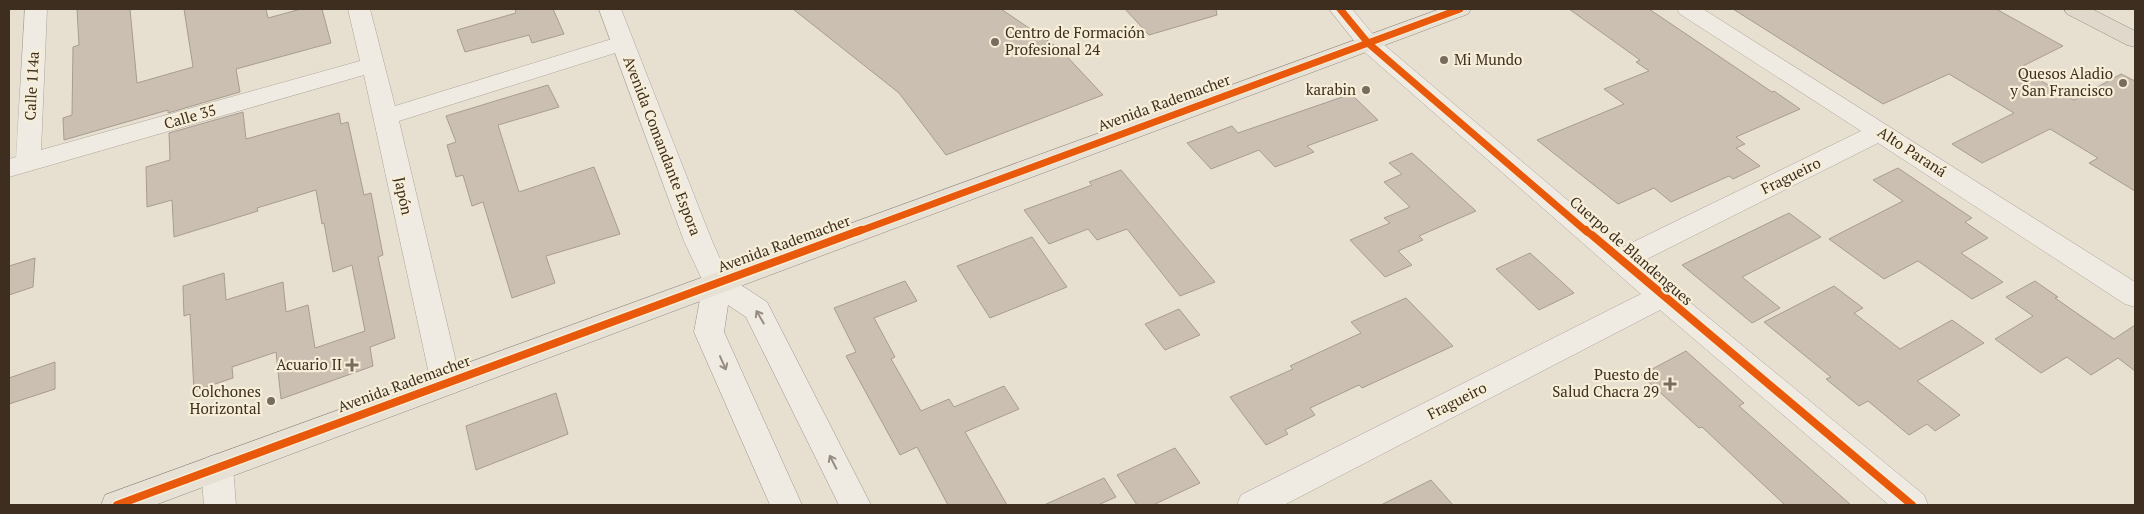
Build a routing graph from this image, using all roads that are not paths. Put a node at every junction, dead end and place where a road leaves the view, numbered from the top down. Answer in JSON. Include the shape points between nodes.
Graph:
{"nodes":[{"id":1,"x":36,"y":9,"type":"edge"},
{"id":2,"x":359,"y":9,"type":"edge"},
{"id":3,"x":610,"y":9,"type":"edge"},
{"id":4,"x":1340,"y":9,"type":"edge"},
{"id":5,"x":1460,"y":9,"type":"edge"},
{"id":6,"x":1688,"y":9,"type":"edge"},
{"id":7,"x":2076,"y":9,"type":"edge"},
{"id":8,"x":2135,"y":40,"type":"edge"},
{"id":9,"x":1368,"y":42,"type":"junction"},
{"id":10,"x":623,"y":43,"type":"junction"},
{"id":11,"x":372,"y":65,"type":"junction"},
{"id":12,"x":386,"y":117,"type":"junction"},
{"id":13,"x":1880,"y":132,"type":"junction"},
{"id":14,"x":18,"y":166,"type":"edge"},
{"id":15,"x":1621,"y":260,"type":"junction"},
{"id":16,"x":717,"y":283,"type":"junction"},
{"id":17,"x":1662,"y":296,"type":"junction"},
{"id":18,"x":2135,"y":296,"type":"edge"},
{"id":19,"x":446,"y":383,"type":"junction"},
{"id":20,"x":217,"y":468,"type":"junction"},
{"id":21,"x":117,"y":505,"type":"edge"},
{"id":22,"x":220,"y":505,"type":"edge"},
{"id":23,"x":786,"y":505,"type":"edge"},
{"id":24,"x":855,"y":505,"type":"edge"},
{"id":25,"x":1253,"y":505,"type":"edge"},
{"id":26,"x":1912,"y":505,"type":"edge"}],
"edges":[{"from":1,"to":14,"type":"street","name":"Calle 114a"},
{"from":2,"to":11,"type":"street","name":"Japón"},
{"from":3,"to":10,"type":"street","name":"Avenida Comandante Espora"},
{"from":4,"to":9,"type":"street","name":"Cuerpo de Blandengues"},
{"from":5,"to":9,"type":"main road","name":"Avenida Rademacher"},
{"from":6,"to":13,"type":"street","name":"Alto Paraná"},
{"from":7,"to":8,"type":"highway"},
{"from":9,"to":15,"type":"street","name":"Cuerpo de Blandengues"},
{"from":9,"to":16,"type":"main road","name":"Avenida Rademacher"},
{"from":10,"to":12,"type":"street"},
{"from":10,"to":16,"type":"street","name":"Avenida Comandante Espora"},
{"from":11,"to":12,"type":"street","name":"Japón"},
{"from":11,"to":14,"type":"street","name":"Calle 35"},
{"from":12,"to":19,"type":"street","name":"Japón"},
{"from":13,"to":15,"type":"street","name":"Fragueiro"},
{"from":13,"to":18,"type":"street","name":"Alto Paraná"},
{"from":15,"to":17,"type":"street","name":"Cuerpo de Blandengues"},
{"from":16,"to":19,"type":"main road","name":"Avenida Rademacher"},
{"from":16,"to":23,"type":"street","one_way":true,"via":[[709,332]]},
{"from":24,"to":16,"type":"street","one_way":true,"via":[[757,310]]},
{"from":17,"to":25,"type":"street","name":"Fragueiro"},
{"from":17,"to":26,"type":"street","name":"Cuerpo de Blandengues"},
{"from":19,"to":20,"type":"main road","name":"Avenida Rademacher"},
{"from":20,"to":21,"type":"main road","name":"Avenida Rademacher"},
{"from":20,"to":22,"type":"street"}]}
